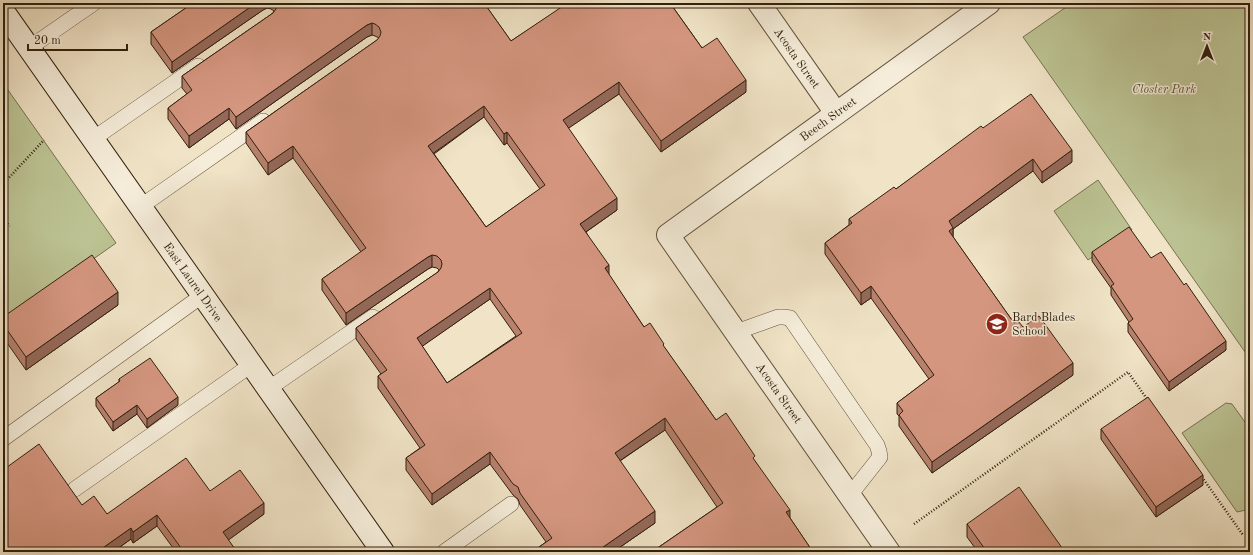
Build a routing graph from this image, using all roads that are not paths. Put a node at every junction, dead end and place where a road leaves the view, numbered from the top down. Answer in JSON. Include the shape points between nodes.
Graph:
{"nodes":[{"id":1,"x":94,"y":3,"type":"edge"},
{"id":2,"x":759,"y":3,"type":"edge"},
{"id":3,"x":989,"y":3,"type":"edge"},
{"id":4,"x":3,"y":12,"type":"edge"},
{"id":5,"x":29,"y":48,"type":"junction"},
{"id":6,"x":209,"y":58,"type":"edge"},
{"id":7,"x":275,"y":112,"type":"edge"},
{"id":8,"x":836,"y":113,"type":"junction"},
{"id":9,"x":93,"y":139,"type":"junction"},
{"id":10,"x":140,"y":207,"type":"junction"},
{"id":11,"x":668,"y":235,"type":"joint"},
{"id":12,"x":203,"y":295,"type":"junction"},
{"id":13,"x":382,"y":310,"type":"edge"},
{"id":14,"x":736,"y":332,"type":"junction"},
{"id":15,"x":251,"y":365,"type":"junction"},
{"id":16,"x":268,"y":389,"type":"junction"},
{"id":17,"x":3,"y":439,"type":"edge"},
{"id":18,"x":75,"y":489,"type":"dead end"},
{"id":19,"x":850,"y":495,"type":"junction"},
{"id":20,"x":511,"y":504,"type":"dead end"},
{"id":21,"x":383,"y":552,"type":"edge"},
{"id":22,"x":444,"y":552,"type":"edge"},
{"id":23,"x":889,"y":552,"type":"edge"}],
"edges":[{"from":1,"to":5,"type":"lane"},
{"from":2,"to":8,"type":"street","name":"Acosta Street"},
{"from":3,"to":8,"type":"street","name":"Beech Street"},
{"from":4,"to":5,"type":"street","name":"East Laurel Drive"},
{"from":5,"to":9,"type":"street","name":"East Laurel Drive"},
{"from":6,"to":9,"type":"lane"},
{"from":7,"to":10,"type":"lane"},
{"from":8,"to":11,"type":"street","name":"Beech Street"},
{"from":9,"to":10,"type":"street","name":"East Laurel Drive"},
{"from":10,"to":12,"type":"street","name":"East Laurel Drive"},
{"from":11,"to":14,"type":"street","name":"Acosta Street"},
{"from":12,"to":15,"type":"street","name":"East Laurel Drive"},
{"from":12,"to":17,"type":"lane"},
{"from":13,"to":16,"type":"lane"},
{"from":14,"to":19,"type":"street","name":"Acosta Street"},
{"from":14,"to":19,"type":"lane","via":[[778,317],[790,318],[877,445],[880,457]]},
{"from":15,"to":16,"type":"street","name":"East Laurel Drive"},
{"from":15,"to":18,"type":"lane"},
{"from":16,"to":21,"type":"street","name":"East Laurel Drive"},
{"from":19,"to":23,"type":"street","name":"Acosta Street"},
{"from":20,"to":22,"type":"lane"}]}
